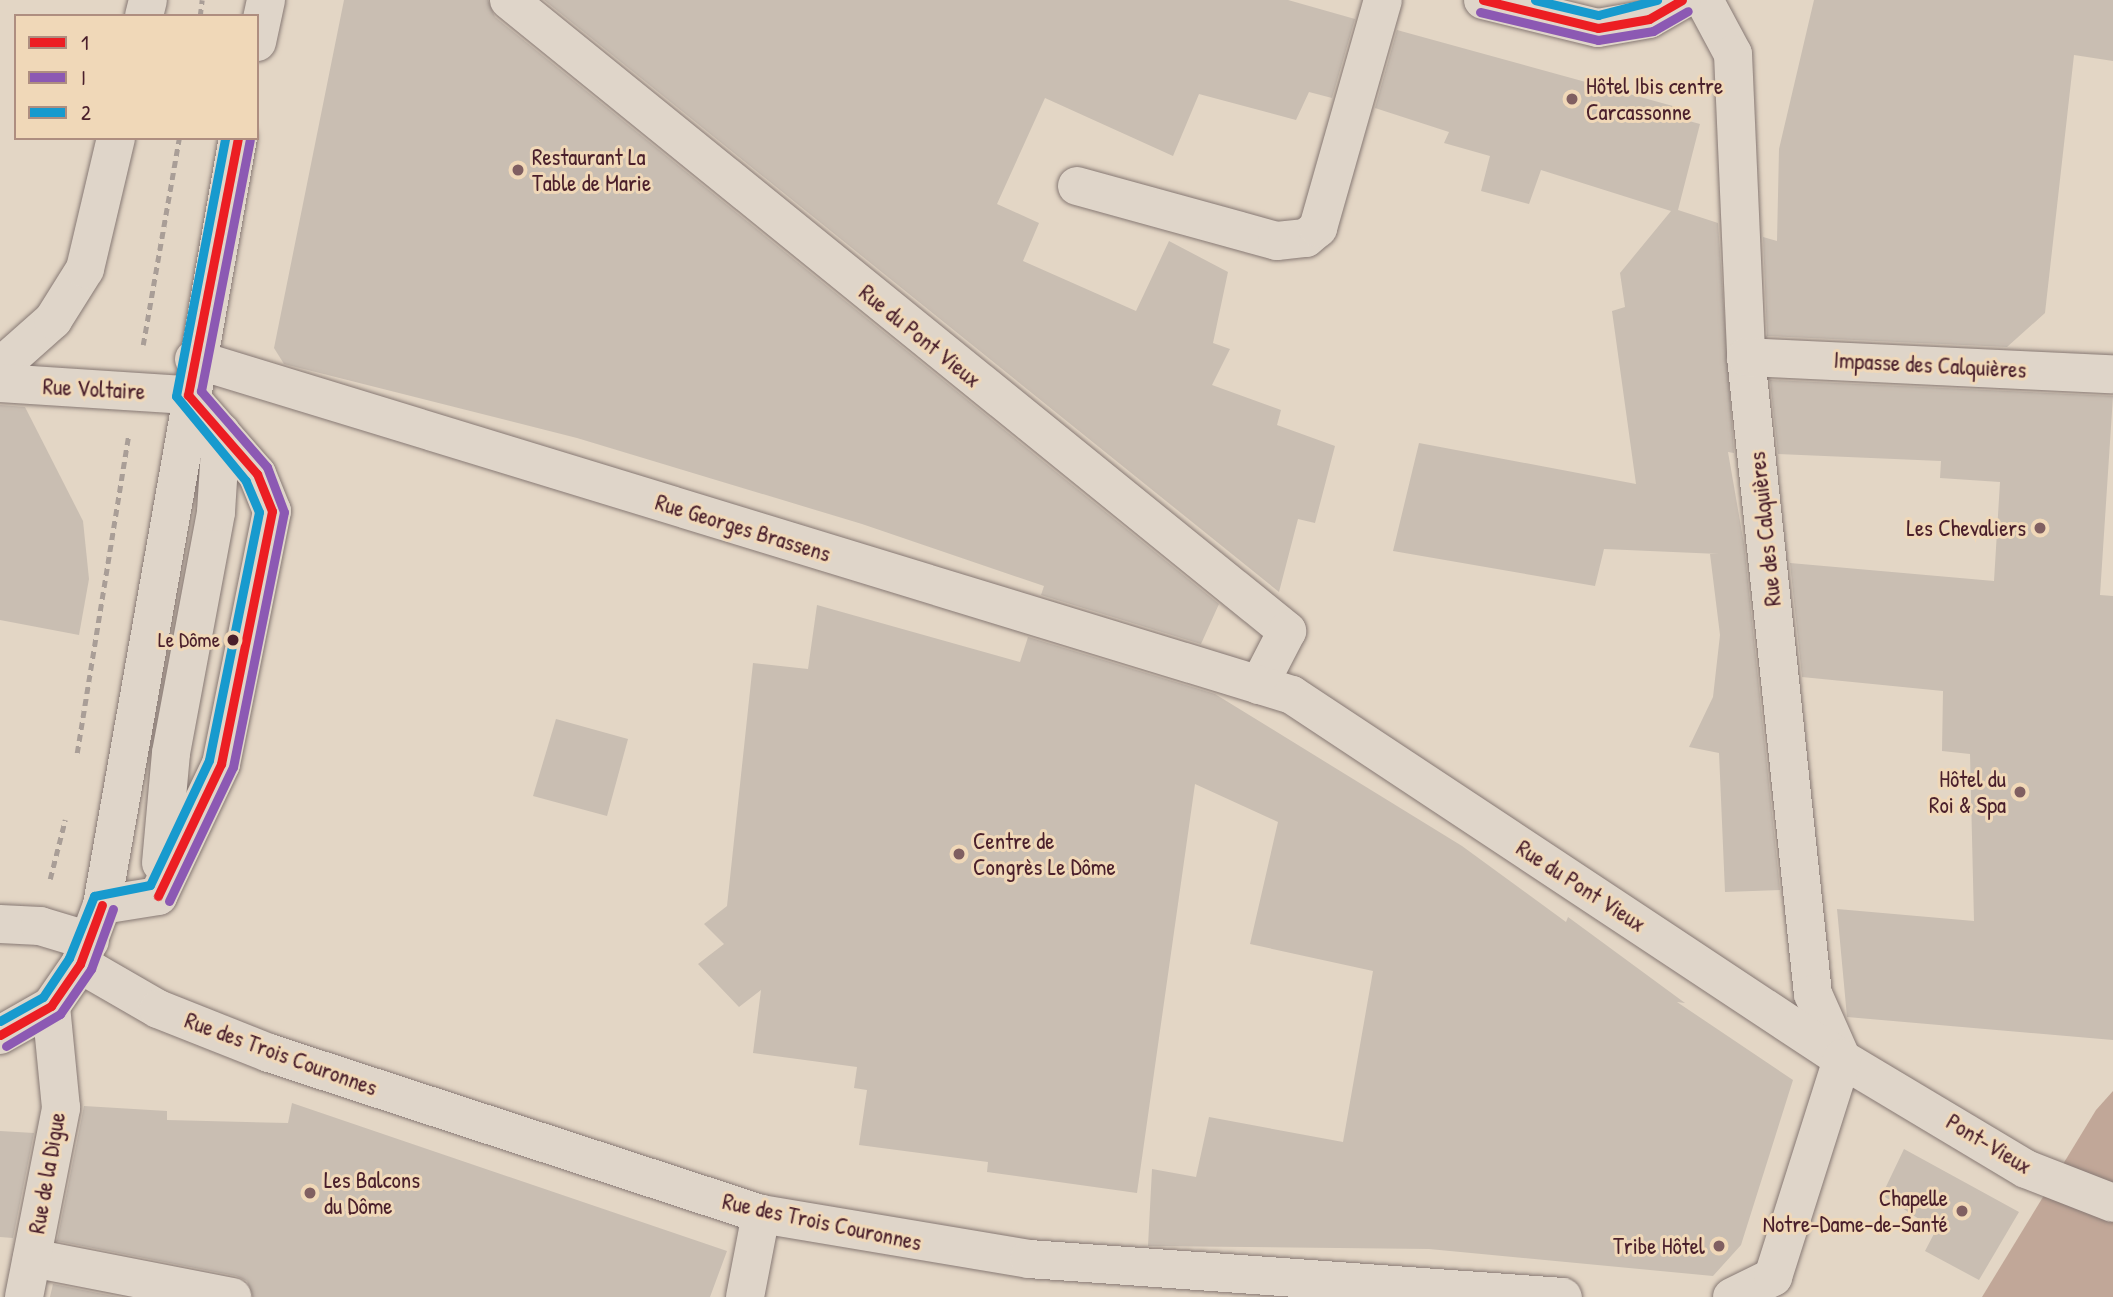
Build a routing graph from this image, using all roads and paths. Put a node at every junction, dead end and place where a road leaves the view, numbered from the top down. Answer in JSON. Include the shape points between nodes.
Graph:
{"nodes":[{"id":1,"x":266,"y":0,"type":"edge"},
{"id":2,"x":509,"y":0,"type":"edge"},
{"id":3,"x":1383,"y":0,"type":"edge"},
{"id":4,"x":1483,"y":0,"type":"edge"},
{"id":5,"x":1682,"y":0,"type":"edge"},
{"id":6,"x":1704,"y":0,"type":"edge"},
{"id":7,"x":259,"y":33,"type":"edge"},
{"id":8,"x":116,"y":140,"type":"edge"},
{"id":9,"x":179,"y":140,"type":"edge"},
{"id":10,"x":238,"y":140,"type":"edge"},
{"id":11,"x":1077,"y":186,"type":"dead end"},
{"id":12,"x":1746,"y":357,"type":"junction"},
{"id":13,"x":0,"y":367,"type":"edge"},
{"id":14,"x":2113,"y":374,"type":"edge"},
{"id":15,"x":191,"y":377,"type":"junction"},
{"id":16,"x":0,"y":383,"type":"edge"},
{"id":17,"x":135,"y":391,"type":"junction"},
{"id":18,"x":221,"y":432,"type":"junction"},
{"id":19,"x":1276,"y":690,"type":"junction"},
{"id":20,"x":75,"y":767,"type":"dead end"},
{"id":21,"x":68,"y":808,"type":"dead end"},
{"id":22,"x":47,"y":888,"type":"dead end"},
{"id":23,"x":158,"y":896,"type":"junction"},
{"id":24,"x":102,"y":905,"type":"junction"},
{"id":25,"x":0,"y":924,"type":"edge"},
{"id":26,"x":85,"y":953,"type":"junction"},
{"id":27,"x":51,"y":1006,"type":"junction"},
{"id":28,"x":0,"y":1035,"type":"edge"},
{"id":29,"x":1856,"y":1067,"type":"junction"},
{"id":30,"x":2113,"y":1203,"type":"edge"},
{"id":31,"x":761,"y":1214,"type":"junction"},
{"id":32,"x":32,"y":1258,"type":"junction"},
{"id":33,"x":1301,"y":1286,"type":"edge"},
{"id":34,"x":24,"y":1297,"type":"edge"},
{"id":35,"x":232,"y":1297,"type":"edge"},
{"id":36,"x":746,"y":1297,"type":"edge"},
{"id":37,"x":1563,"y":1297,"type":"edge"},
{"id":38,"x":1732,"y":1297,"type":"edge"}],
"edges":[{"from":1,"to":7,"type":"street"},
{"from":2,"to":19,"type":"street","name":"Rue du Pont Vieux","via":[[1287,631]]},
{"from":3,"to":11,"type":"street","via":[[1318,228],[1306,238],[1277,241]]},
{"from":4,"to":5,"type":"street","via":[[1598,28],[1649,19]]},
{"from":6,"to":12,"type":"street","name":"Rue des Calquières","via":[[1733,54]]},
{"from":8,"to":13,"type":"street","via":[[85,269],[53,320]]},
{"from":9,"to":17,"type":"path"},
{"from":10,"to":15,"type":"street"},
{"from":12,"to":14,"type":"street","name":"Impasse des Calquières"},
{"from":12,"to":29,"type":"street","name":"Rue des Calquières","via":[[1813,994]]},
{"from":15,"to":17,"type":"street","name":"Rue Voltaire"},
{"from":15,"to":18,"type":"street"},
{"from":15,"to":19,"type":"street","name":"Rue Georges Brassens"},
{"from":15,"to":24,"type":"street"},
{"from":16,"to":17,"type":"street","name":"Rue Voltaire"},
{"from":17,"to":20,"type":"path"},
{"from":18,"to":23,"type":"street","via":[[216,512],[171,753]]},
{"from":18,"to":23,"type":"street","via":[[257,474],[272,510],[221,764]]},
{"from":19,"to":29,"type":"street","name":"Rue du Pont Vieux"},
{"from":21,"to":22,"type":"path"},
{"from":23,"to":24,"type":"street"},
{"from":24,"to":26,"type":"street"},
{"from":25,"to":26,"type":"street","name":"Rue des Trois Couronnes","via":[[40,926]]},
{"from":26,"to":27,"type":"street"},
{"from":26,"to":31,"type":"street","name":"Rue des Trois Couronnes","via":[[158,1009],[269,1053]]},
{"from":27,"to":28,"type":"street"},
{"from":27,"to":32,"type":"street","name":"Rue de la Digue","via":[[61,1108]]},
{"from":29,"to":30,"type":"street","name":"Pont-Vieux","via":[[2026,1169]]},
{"from":29,"to":38,"type":"street","via":[[1773,1277]]},
{"from":31,"to":33,"type":"street","name":"Rue des Trois Couronnes","via":[[1028,1259]]},
{"from":31,"to":36,"type":"street"},
{"from":32,"to":34,"type":"street","name":"Rue de la Digue"},
{"from":32,"to":35,"type":"street"},
{"from":33,"to":37,"type":"street","name":"Rue des Trois Couronnes"}]}
